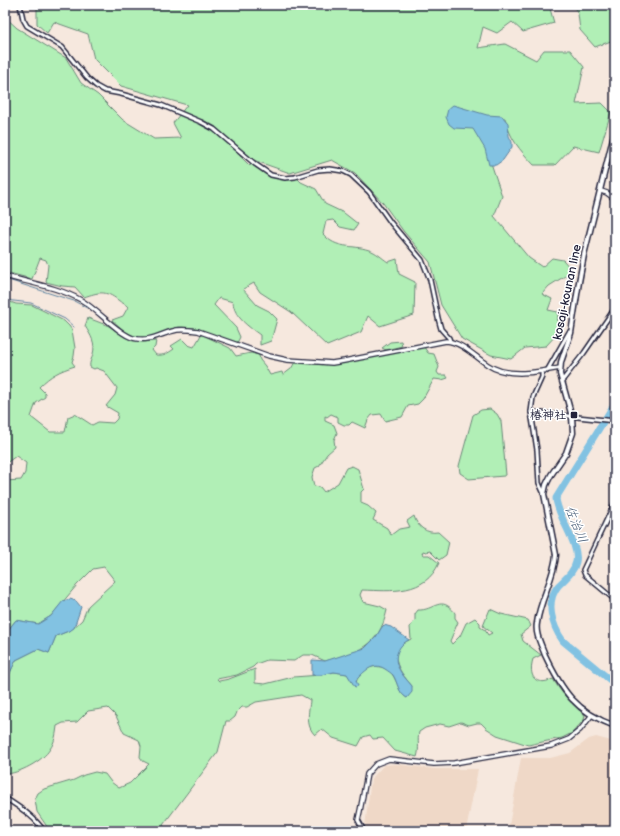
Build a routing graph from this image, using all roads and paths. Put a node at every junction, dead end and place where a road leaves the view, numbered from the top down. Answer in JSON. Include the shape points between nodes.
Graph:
{"nodes":[{"id":1,"x":20,"y":5,"type":"edge"},
{"id":2,"x":615,"y":130,"type":"edge"},
{"id":3,"x":601,"y":191,"type":"junction"},
{"id":4,"x":615,"y":199,"type":"edge"},
{"id":5,"x":5,"y":276,"type":"edge"},
{"id":6,"x":615,"y":308,"type":"edge"},
{"id":7,"x":571,"y":333,"type":"junction"},
{"id":8,"x":450,"y":341,"type":"junction"},
{"id":9,"x":560,"y":368,"type":"junction"},
{"id":10,"x":548,"y":370,"type":"junction"},
{"id":11,"x":542,"y":372,"type":"junction"},
{"id":12,"x":561,"y":381,"type":"junction"},
{"id":13,"x":531,"y":412,"type":"junction"},
{"id":14,"x":572,"y":417,"type":"junction"},
{"id":15,"x":615,"y":421,"type":"edge"},
{"id":16,"x":544,"y":494,"type":"junction"},
{"id":17,"x":615,"y":502,"type":"edge"},
{"id":18,"x":615,"y":600,"type":"edge"},
{"id":19,"x":591,"y":716,"type":"junction"},
{"id":20,"x":615,"y":726,"type":"edge"},
{"id":21,"x":5,"y":798,"type":"edge"},
{"id":22,"x":44,"y":831,"type":"edge"},
{"id":23,"x":364,"y":831,"type":"edge"}],
"edges":[{"from":1,"to":8,"type":"street","via":[[27,26],[62,46],[96,86],[167,107],[201,122],[214,129],[254,164],[271,175],[295,177],[330,169],[351,175],[369,192],[422,260],[430,280],[441,328]]},
{"from":2,"to":3,"type":"main road","name":"kosaji-kounan line"},
{"from":3,"to":4,"type":"street"},
{"from":3,"to":7,"type":"main road","name":"kosaji-kounan line","via":[[583,261]]},
{"from":5,"to":8,"type":"street","via":[[76,298],[124,334],[140,340],[155,338],[176,330],[190,330],[269,356],[332,363]]},
{"from":6,"to":12,"type":"street"},
{"from":7,"to":9,"type":"main road","name":"kosaji-kounan line"},
{"from":7,"to":10,"type":"street","via":[[569,332]]},
{"from":8,"to":11,"type":"street","via":[[494,369]]},
{"from":9,"to":10,"type":"street"},
{"from":9,"to":12,"type":"main road","name":"kosaji-kounan line"},
{"from":10,"to":11,"type":"street"},
{"from":11,"to":13,"type":"street","via":[[533,397]]},
{"from":12,"to":14,"type":"main road","name":"kosaji-kounan line"},
{"from":13,"to":14,"type":"street"},
{"from":13,"to":16,"type":"street","via":[[539,482]]},
{"from":14,"to":15,"type":"street"},
{"from":14,"to":16,"type":"main road","name":"kosaji-kounan line","via":[[573,433],[570,445],[551,475]]},
{"from":16,"to":19,"type":"main road","via":[[556,555],[539,613],[537,631],[559,683]]},
{"from":17,"to":18,"type":"street","via":[[583,570],[585,575]]},
{"from":19,"to":20,"type":"main road"},
{"from":19,"to":23,"type":"street","via":[[569,739],[551,746],[454,763],[434,764],[389,759],[376,764],[368,774],[358,820]]},
{"from":21,"to":22,"type":"street","via":[[26,811]]}]}
